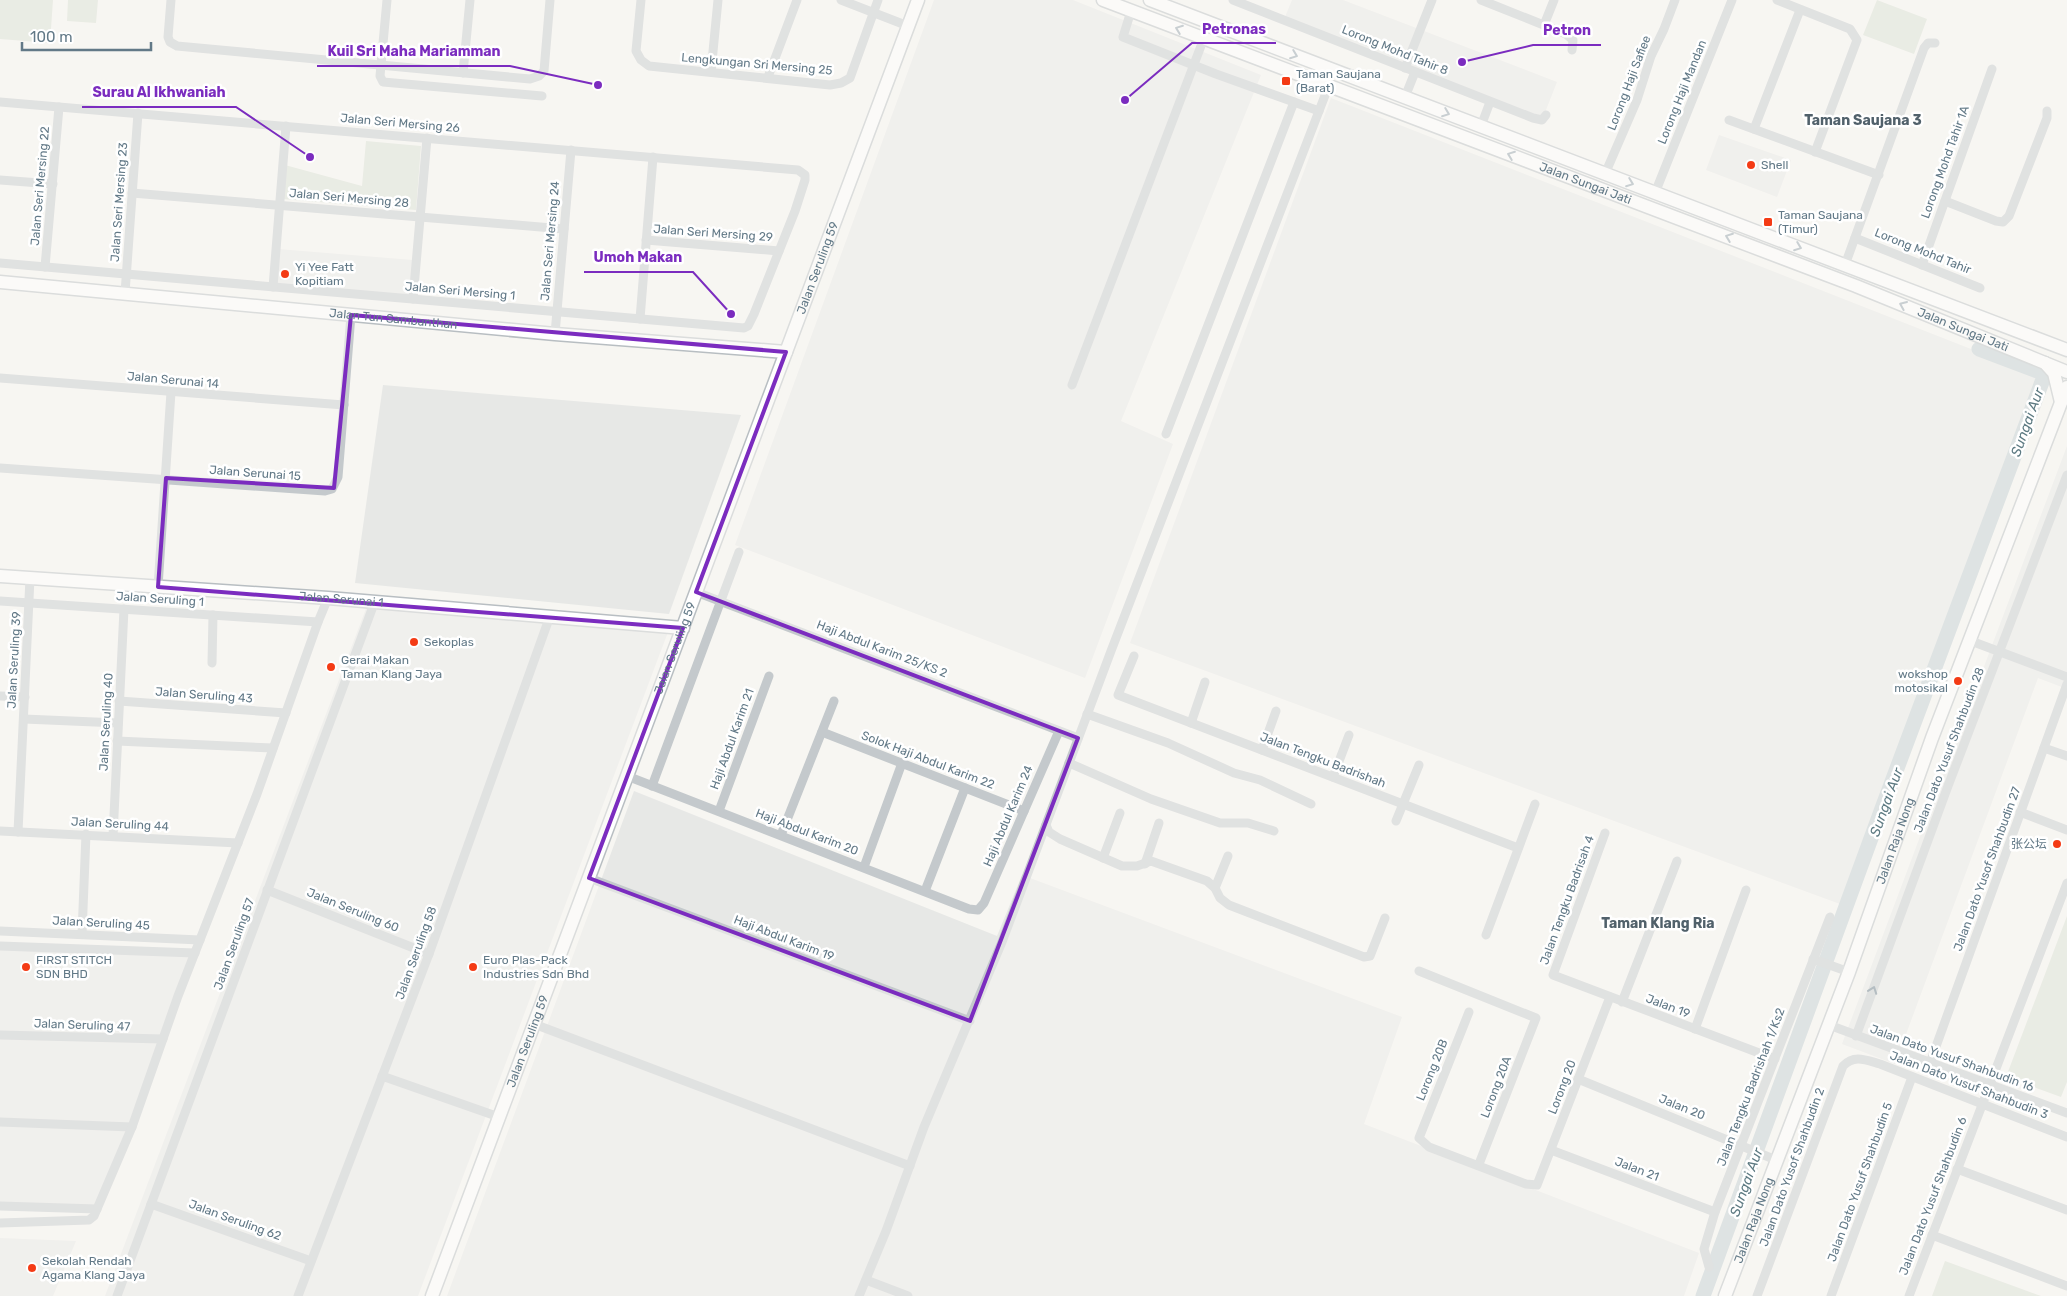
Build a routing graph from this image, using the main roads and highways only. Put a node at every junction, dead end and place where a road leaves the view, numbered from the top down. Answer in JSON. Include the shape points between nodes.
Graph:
{"nodes":[{"id":1,"x":918,"y":0,"type":"edge"},
{"id":2,"x":1103,"y":0,"type":"edge"},
{"id":3,"x":1150,"y":0,"type":"edge"},
{"id":4,"x":0,"y":282,"type":"edge"},
{"id":5,"x":2041,"y":340,"type":"junction"},
{"id":6,"x":2067,"y":340,"type":"edge"},
{"id":7,"x":2067,"y":350,"type":"edge"},
{"id":8,"x":786,"y":352,"type":"junction"},
{"id":9,"x":2045,"y":363,"type":"junction"},
{"id":10,"x":2067,"y":372,"type":"edge"},
{"id":11,"x":2067,"y":387,"type":"edge"},
{"id":12,"x":2064,"y":402,"type":"edge"},
{"id":13,"x":0,"y":576,"type":"edge"},
{"id":14,"x":683,"y":628,"type":"junction"},
{"id":15,"x":432,"y":1296,"type":"edge"},
{"id":16,"x":1725,"y":1296,"type":"edge"}],
"edges":[{"from":1,"to":8,"type":"main road","name":"Jalan Seruling 59"},
{"from":9,"to":2,"type":"main road","name":"Jalan Sungai Jati","one_way":true,"via":[[1856,286]]},
{"from":3,"to":5,"type":"main road","name":"Jalan Sungai Jati","one_way":true},
{"from":4,"to":8,"type":"main road","name":"Jalan Tun Sambanthan","via":[[126,283],[351,315],[556,322]]},
{"from":5,"to":6,"type":"main road"},
{"from":5,"to":7,"type":"main road","name":"Jalan Sungai Jati"},
{"from":8,"to":14,"type":"main road","name":"Jalan Seruling 59"},
{"from":9,"to":10,"type":"main road","name":"Jalan Sungai Jati"},
{"from":9,"to":12,"type":"main road","via":[[2054,373]]},
{"from":11,"to":12,"type":"main road","name":"Jalan Raja Nong"},
{"from":12,"to":16,"type":"main road","name":"Jalan Raja Nong","via":[[1894,841],[1829,1026]]},
{"from":13,"to":14,"type":"main road","name":"Jalan Serunai 1","via":[[328,598]]},
{"from":14,"to":15,"type":"main road","name":"Jalan Seruling 59"}]}
